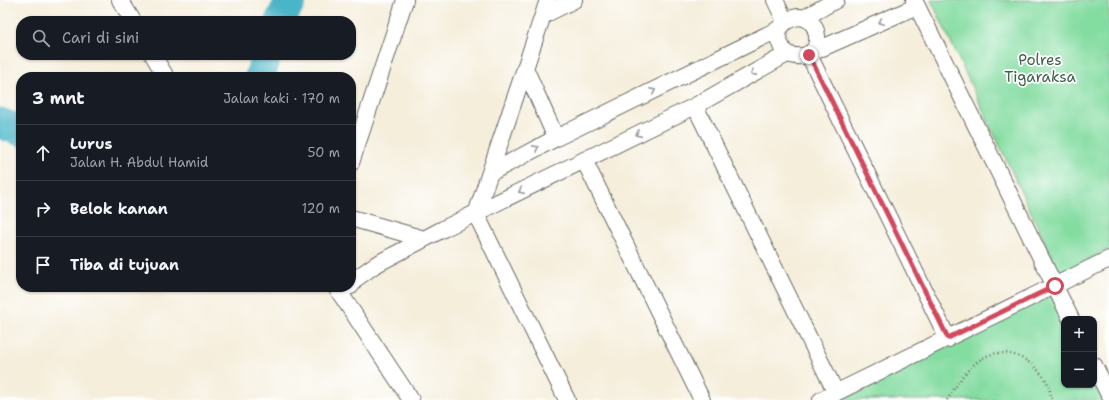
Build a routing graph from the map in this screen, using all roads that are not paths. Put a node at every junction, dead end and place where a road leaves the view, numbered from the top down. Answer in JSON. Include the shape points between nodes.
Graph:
{"nodes":[{"id":1,"x":120,"y":0,"type":"edge"},
{"id":2,"x":405,"y":0,"type":"edge"},
{"id":3,"x":574,"y":0,"type":"edge"},
{"id":4,"x":775,"y":0,"type":"edge"},
{"id":5,"x":836,"y":0,"type":"edge"},
{"id":6,"x":915,"y":3,"type":"edge"},
{"id":7,"x":546,"y":7,"type":"edge"},
{"id":8,"x":130,"y":16,"type":"edge"},
{"id":9,"x":804,"y":18,"type":"junction"},
{"id":10,"x":782,"y":25,"type":"junction"},
{"id":11,"x":787,"y":54,"type":"junction"},
{"id":12,"x":810,"y":54,"type":"junction"},
{"id":13,"x":156,"y":60,"type":"edge"},
{"id":14,"x":525,"y":68,"type":"junction"},
{"id":15,"x":163,"y":72,"type":"edge"},
{"id":16,"x":695,"y":106,"type":"junction"},
{"id":17,"x":556,"y":138,"type":"junction"},
{"id":18,"x":356,"y":148,"type":"edge"},
{"id":19,"x":584,"y":160,"type":"junction"},
{"id":20,"x":490,"y":173,"type":"junction"},
{"id":21,"x":476,"y":214,"type":"junction"},
{"id":22,"x":356,"y":219,"type":"edge"},
{"id":23,"x":424,"y":239,"type":"junction"},
{"id":24,"x":1109,"y":259,"type":"edge"},
{"id":25,"x":356,"y":279,"type":"edge"},
{"id":26,"x":1055,"y":286,"type":"junction"},
{"id":27,"x":348,"y":292,"type":"edge"},
{"id":28,"x":1070,"y":316,"type":"edge"},
{"id":29,"x":948,"y":338,"type":"junction"},
{"id":30,"x":1097,"y":371,"type":"edge"},
{"id":31,"x":836,"y":393,"type":"junction"},
{"id":32,"x":1109,"y":395,"type":"edge"},
{"id":33,"x":411,"y":400,"type":"edge"},
{"id":34,"x":567,"y":400,"type":"edge"},
{"id":35,"x":702,"y":400,"type":"edge"},
{"id":36,"x":820,"y":400,"type":"edge"}],
"edges":[{"from":1,"to":8,"type":"street"},
{"from":2,"to":18,"type":"street"},
{"from":3,"to":7,"type":"street"},
{"from":4,"to":10,"type":"street"},
{"from":5,"to":9,"type":"street"},
{"from":6,"to":12,"type":"street","one_way":true},
{"from":6,"to":26,"type":"street"},
{"from":7,"to":14,"type":"street"},
{"from":9,"to":10,"type":"street","via":[[794,17]]},
{"from":9,"to":12,"type":"street","via":[[813,24],[818,33],[817,44]]},
{"from":10,"to":11,"type":"street","via":[[778,38],[780,48]]},
{"from":17,"to":10,"type":"street","one_way":true},
{"from":11,"to":12,"type":"street","via":[[798,58]]},
{"from":11,"to":16,"type":"street","one_way":true},
{"from":12,"to":29,"type":"street"},
{"from":13,"to":15,"type":"street"},
{"from":14,"to":17,"type":"street"},
{"from":14,"to":20,"type":"street"},
{"from":16,"to":19,"type":"street","one_way":true},
{"from":16,"to":31,"type":"street"},
{"from":20,"to":17,"type":"street","one_way":true},
{"from":19,"to":21,"type":"street","one_way":true},
{"from":19,"to":35,"type":"street"},
{"from":20,"to":21,"type":"street"},
{"from":21,"to":23,"type":"street"},
{"from":21,"to":34,"type":"street"},
{"from":22,"to":23,"type":"street"},
{"from":23,"to":25,"type":"street","via":[[375,265]]},
{"from":24,"to":26,"type":"street"},
{"from":26,"to":28,"type":"street"},
{"from":26,"to":29,"type":"street"},
{"from":27,"to":33,"type":"street"},
{"from":29,"to":31,"type":"street"},
{"from":30,"to":32,"type":"street"},
{"from":31,"to":36,"type":"street"}]}
